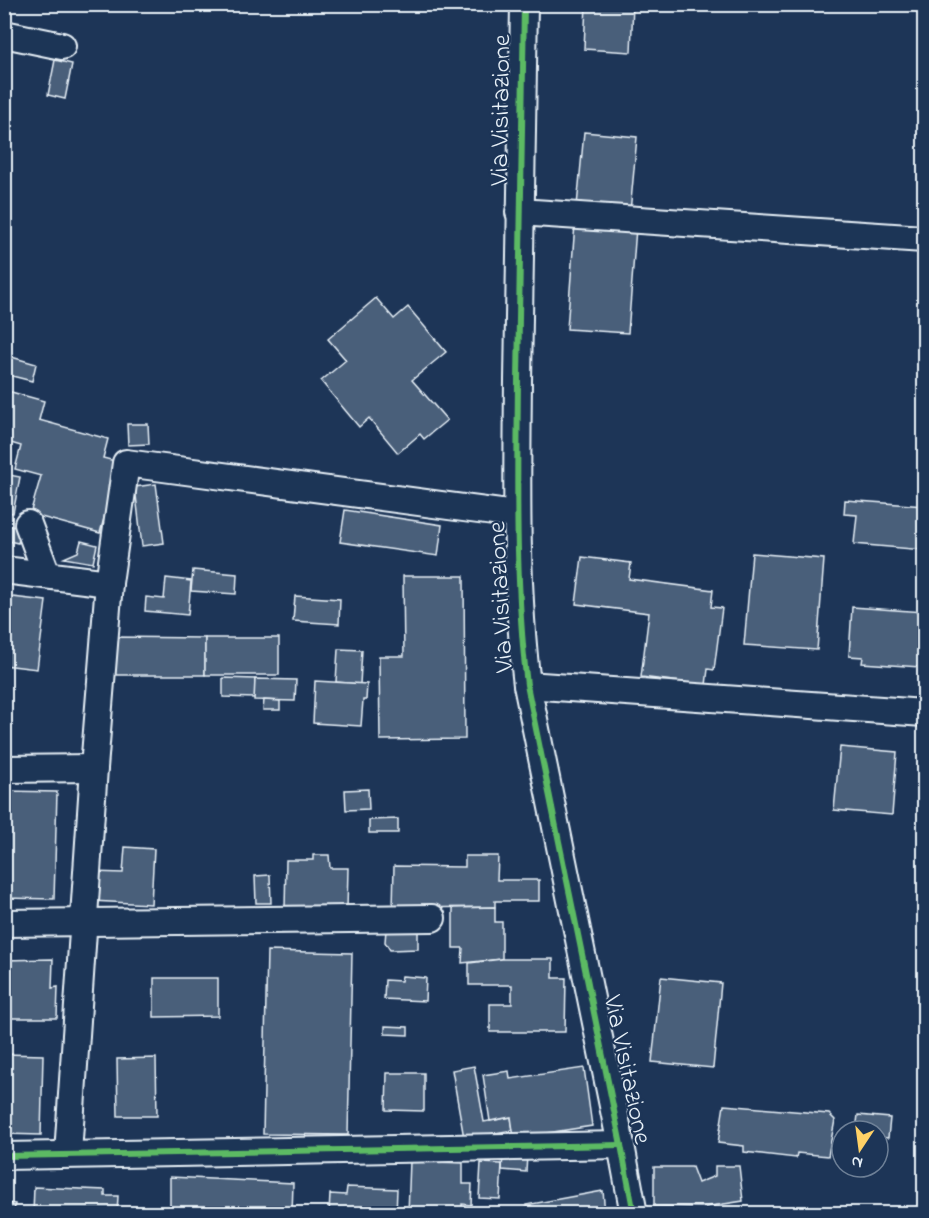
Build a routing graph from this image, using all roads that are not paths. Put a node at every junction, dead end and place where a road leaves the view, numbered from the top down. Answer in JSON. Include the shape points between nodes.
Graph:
{"nodes":[{"id":1,"x":524,"y":4,"type":"edge"},
{"id":2,"x":4,"y":34,"type":"edge"},
{"id":3,"x":62,"y":46,"type":"dead end"},
{"id":4,"x":519,"y":212,"type":"junction"},
{"id":5,"x":924,"y":239,"type":"edge"},
{"id":6,"x":516,"y":515,"type":"junction"},
{"id":7,"x":28,"y":524,"type":"dead end"},
{"id":8,"x":4,"y":570,"type":"edge"},
{"id":9,"x":47,"y":575,"type":"junction"},
{"id":10,"x":108,"y":583,"type":"junction"},
{"id":11,"x":526,"y":685,"type":"junction"},
{"id":12,"x":924,"y":713,"type":"edge"},
{"id":13,"x":94,"y":768,"type":"junction"},
{"id":14,"x":4,"y":769,"type":"edge"},
{"id":15,"x":432,"y":918,"type":"dead end"},
{"id":16,"x":84,"y":922,"type":"junction"},
{"id":17,"x":4,"y":923,"type":"edge"},
{"id":18,"x":621,"y":1144,"type":"junction"},
{"id":19,"x":68,"y":1154,"type":"junction"},
{"id":20,"x":4,"y":1156,"type":"edge"},
{"id":21,"x":634,"y":1214,"type":"edge"}],
"edges":[{"from":1,"to":4,"type":"street","name":"Via Visitazione"},
{"from":2,"to":3,"type":"street"},
{"from":4,"to":5,"type":"street"},
{"from":4,"to":6,"type":"street","name":"Via Visitazione"},
{"from":6,"to":10,"type":"street","via":[[126,464]]},
{"from":6,"to":11,"type":"street","name":"Via Visitazione"},
{"from":7,"to":9,"type":"street"},
{"from":8,"to":9,"type":"street"},
{"from":9,"to":10,"type":"street"},
{"from":10,"to":13,"type":"street"},
{"from":11,"to":12,"type":"street"},
{"from":11,"to":18,"type":"street","name":"Via Visitazione"},
{"from":13,"to":14,"type":"street"},
{"from":13,"to":16,"type":"street"},
{"from":15,"to":16,"type":"street"},
{"from":16,"to":17,"type":"street"},
{"from":16,"to":19,"type":"street"},
{"from":18,"to":19,"type":"street"},
{"from":18,"to":21,"type":"street","name":"Via Visitazione"},
{"from":19,"to":20,"type":"street"}]}
